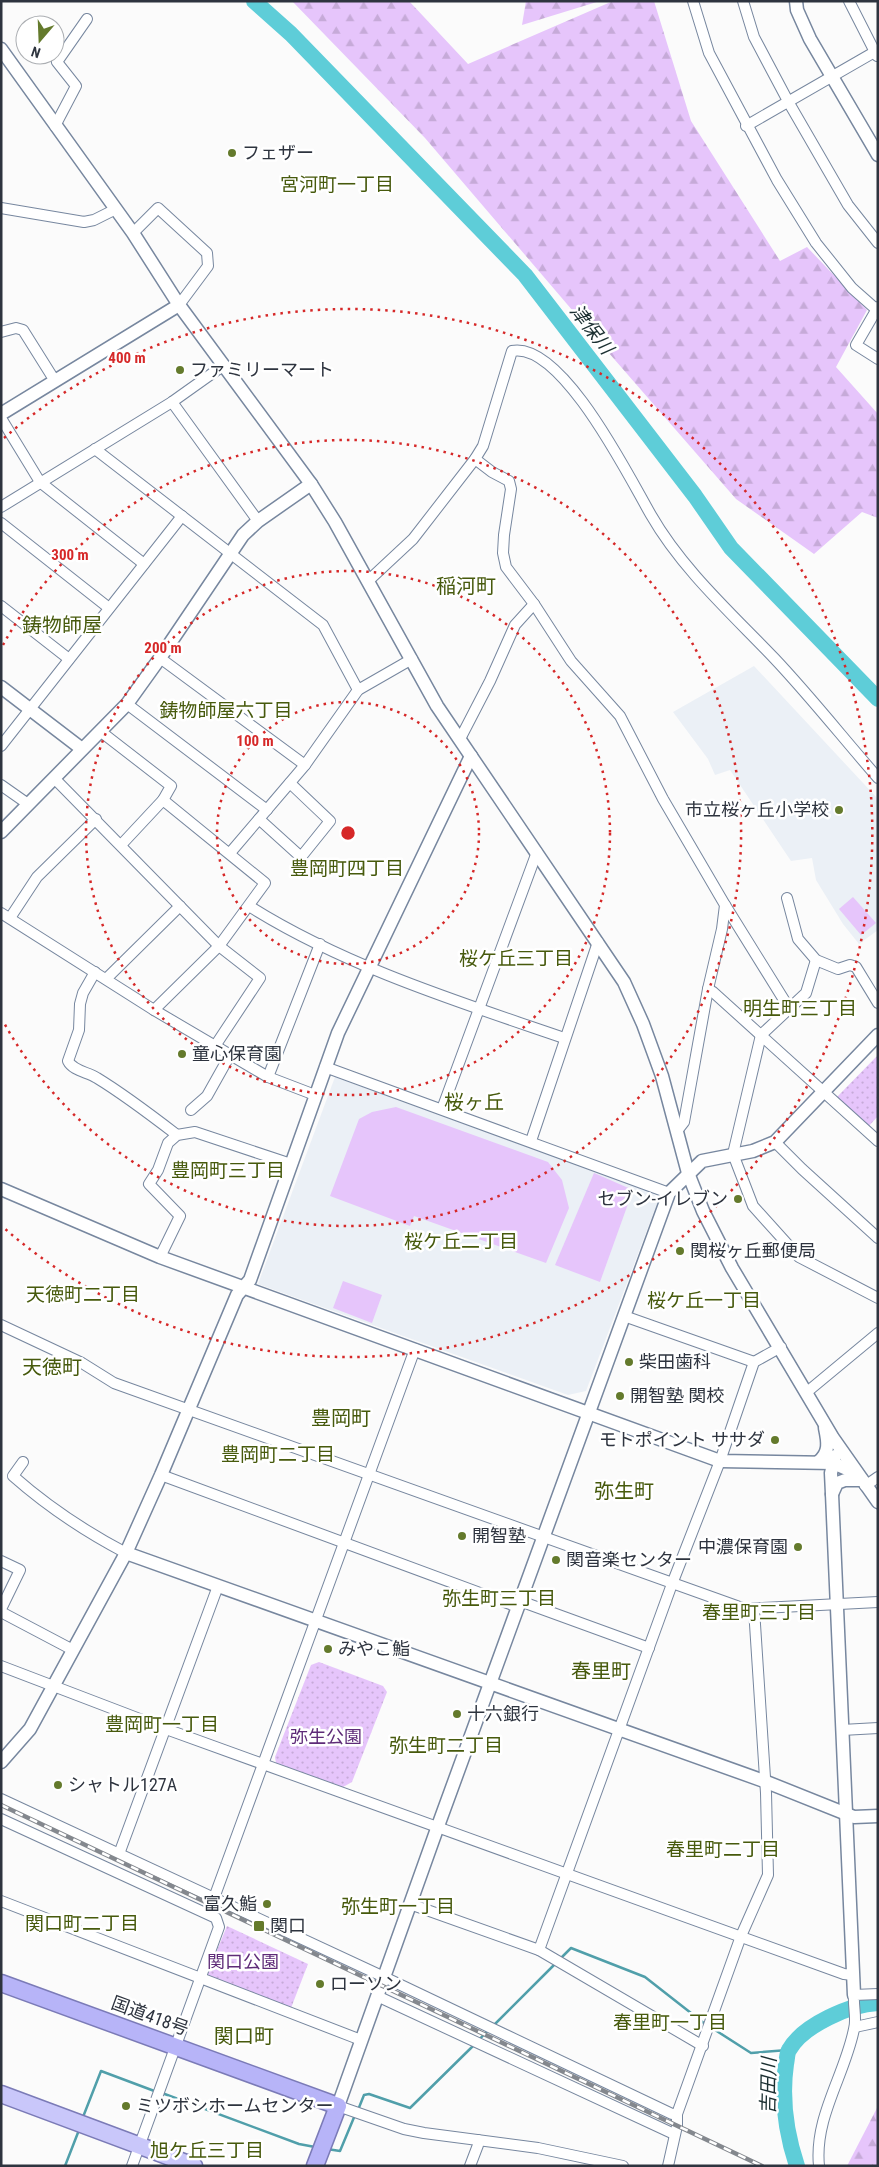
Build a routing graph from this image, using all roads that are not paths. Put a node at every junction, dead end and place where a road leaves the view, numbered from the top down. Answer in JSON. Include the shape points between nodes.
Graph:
{"nodes":[{"id":1,"x":693,"y":1,"type":"edge"},
{"id":2,"x":743,"y":1,"type":"edge"},
{"id":3,"x":796,"y":1,"type":"edge"},
{"id":4,"x":849,"y":1,"type":"edge"},
{"id":5,"x":87,"y":19,"type":"dead end"},
{"id":6,"x":1,"y":49,"type":"edge"},
{"id":7,"x":877,"y":53,"type":"edge"},
{"id":8,"x":830,"y":77,"type":"junction"},
{"id":9,"x":789,"y":103,"type":"junction"},
{"id":10,"x":56,"y":126,"type":"junction"},
{"id":11,"x":746,"y":126,"type":"junction"},
{"id":12,"x":878,"y":155,"type":"edge"},
{"id":13,"x":1,"y":208,"type":"edge"},
{"id":14,"x":114,"y":210,"type":"junction"},
{"id":15,"x":133,"y":233,"type":"junction"},
{"id":16,"x":878,"y":243,"type":"edge"},
{"id":17,"x":179,"y":305,"type":"junction"},
{"id":18,"x":877,"y":309,"type":"edge"},
{"id":19,"x":1,"y":332,"type":"edge"},
{"id":20,"x":878,"y":359,"type":"edge"},
{"id":21,"x":224,"y":365,"type":"junction"},
{"id":22,"x":55,"y":381,"type":"junction"},
{"id":23,"x":172,"y":402,"type":"junction"},
{"id":24,"x":1,"y":414,"type":"edge"},
{"id":25,"x":1,"y":418,"type":"edge"},
{"id":26,"x":95,"y":449,"type":"junction"},
{"id":27,"x":475,"y":459,"type":"junction"},
{"id":28,"x":40,"y":482,"type":"junction"},
{"id":29,"x":311,"y":484,"type":"junction"},
{"id":30,"x":1,"y":507,"type":"edge"},
{"id":31,"x":182,"y":516,"type":"junction"},
{"id":32,"x":258,"y":521,"type":"junction"},
{"id":33,"x":1,"y":523,"type":"edge"},
{"id":34,"x":229,"y":553,"type":"junction"},
{"id":35,"x":144,"y":564,"type":"junction"},
{"id":36,"x":368,"y":581,"type":"junction"},
{"id":37,"x":534,"y":604,"type":"junction"},
{"id":38,"x":1,"y":606,"type":"edge"},
{"id":39,"x":109,"y":608,"type":"junction"},
{"id":40,"x":160,"y":658,"type":"junction"},
{"id":41,"x":69,"y":659,"type":"junction"},
{"id":42,"x":412,"y":659,"type":"junction"},
{"id":43,"x":1,"y":686,"type":"edge"},
{"id":44,"x":358,"y":690,"type":"junction"},
{"id":45,"x":127,"y":704,"type":"junction"},
{"id":46,"x":30,"y":709,"type":"junction"},
{"id":47,"x":100,"y":730,"type":"junction"},
{"id":48,"x":460,"y":739,"type":"junction"},
{"id":49,"x":1,"y":746,"type":"edge"},
{"id":50,"x":82,"y":749,"type":"junction"},
{"id":51,"x":471,"y":756,"type":"junction"},
{"id":52,"x":305,"y":765,"type":"junction"},
{"id":53,"x":54,"y":778,"type":"junction"},
{"id":54,"x":878,"y":778,"type":"edge"},
{"id":55,"x":290,"y":783,"type":"junction"},
{"id":56,"x":1,"y":785,"type":"edge"},
{"id":57,"x":163,"y":800,"type":"junction"},
{"id":58,"x":28,"y":804,"type":"junction"},
{"id":59,"x":267,"y":810,"type":"junction"},
{"id":60,"x":96,"y":819,"type":"junction"},
{"id":61,"x":259,"y":819,"type":"junction"},
{"id":62,"x":1,"y":832,"type":"edge"},
{"id":63,"x":121,"y":845,"type":"junction"},
{"id":64,"x":537,"y":852,"type":"junction"},
{"id":65,"x":230,"y":853,"type":"junction"},
{"id":66,"x":788,"y":898,"type":"dead end"},
{"id":67,"x":725,"y":905,"type":"junction"},
{"id":68,"x":180,"y":906,"type":"junction"},
{"id":69,"x":249,"y":906,"type":"junction"},
{"id":70,"x":6,"y":915,"type":"edge"},
{"id":71,"x":598,"y":942,"type":"junction"},
{"id":72,"x":320,"y":944,"type":"junction"},
{"id":73,"x":219,"y":946,"type":"junction"},
{"id":74,"x":816,"y":960,"type":"junction"},
{"id":75,"x":370,"y":967,"type":"junction"},
{"id":76,"x":95,"y":972,"type":"junction"},
{"id":77,"x":106,"y":979,"type":"junction"},
{"id":78,"x":708,"y":990,"type":"junction"},
{"id":79,"x":878,"y":1003,"type":"edge"},
{"id":80,"x":479,"y":1008,"type":"junction"},
{"id":81,"x":789,"y":1008,"type":"junction"},
{"id":82,"x":154,"y":1010,"type":"junction"},
{"id":83,"x":761,"y":1035,"type":"junction"},
{"id":84,"x":877,"y":1036,"type":"edge"},
{"id":85,"x":564,"y":1038,"type":"junction"},
{"id":86,"x":216,"y":1046,"type":"junction"},
{"id":87,"x":230,"y":1055,"type":"junction"},
{"id":88,"x":325,"y":1067,"type":"junction"},
{"id":89,"x":268,"y":1077,"type":"junction"},
{"id":90,"x":823,"y":1092,"type":"junction"},
{"id":91,"x":316,"y":1095,"type":"junction"},
{"id":92,"x":442,"y":1109,"type":"junction"},
{"id":93,"x":192,"y":1110,"type":"dead end"},
{"id":94,"x":677,"y":1131,"type":"junction"},
{"id":95,"x":177,"y":1135,"type":"junction"},
{"id":96,"x":531,"y":1141,"type":"junction"},
{"id":97,"x":878,"y":1141,"type":"edge"},
{"id":98,"x":775,"y":1142,"type":"junction"},
{"id":99,"x":733,"y":1154,"type":"junction"},
{"id":100,"x":291,"y":1164,"type":"junction"},
{"id":101,"x":688,"y":1173,"type":"junction"},
{"id":102,"x":1,"y":1189,"type":"edge"},
{"id":103,"x":669,"y":1192,"type":"junction"},
{"id":104,"x":878,"y":1238,"type":"edge"},
{"id":105,"x":160,"y":1257,"type":"junction"},
{"id":106,"x":243,"y":1287,"type":"junction"},
{"id":107,"x":878,"y":1298,"type":"edge"},
{"id":108,"x":624,"y":1316,"type":"junction"},
{"id":109,"x":1,"y":1325,"type":"edge"},
{"id":110,"x":878,"y":1333,"type":"edge"},
{"id":111,"x":780,"y":1347,"type":"junction"},
{"id":112,"x":415,"y":1349,"type":"junction"},
{"id":113,"x":754,"y":1362,"type":"junction"},
{"id":114,"x":807,"y":1392,"type":"junction"},
{"id":115,"x":190,"y":1409,"type":"junction"},
{"id":116,"x":589,"y":1412,"type":"junction"},
{"id":117,"x":823,"y":1420,"type":"junction"},
{"id":118,"x":837,"y":1443,"type":"junction"},
{"id":119,"x":720,"y":1461,"type":"junction"},
{"id":120,"x":23,"y":1462,"type":"dead end"},
{"id":121,"x":818,"y":1462,"type":"junction"},
{"id":122,"x":832,"y":1468,"type":"junction"},
{"id":123,"x":369,"y":1474,"type":"junction"},
{"id":124,"x":161,"y":1476,"type":"junction"},
{"id":125,"x":878,"y":1477,"type":"edge"},
{"id":126,"x":861,"y":1480,"type":"junction"},
{"id":127,"x":832,"y":1494,"type":"junction"},
{"id":128,"x":878,"y":1502,"type":"edge"},
{"id":129,"x":543,"y":1537,"type":"junction"},
{"id":130,"x":345,"y":1543,"type":"junction"},
{"id":131,"x":126,"y":1553,"type":"junction"},
{"id":132,"x":1,"y":1561,"type":"edge"},
{"id":133,"x":672,"y":1584,"type":"junction"},
{"id":134,"x":218,"y":1586,"type":"junction"},
{"id":135,"x":878,"y":1602,"type":"edge"},
{"id":136,"x":519,"y":1604,"type":"junction"},
{"id":137,"x":836,"y":1604,"type":"junction"},
{"id":138,"x":754,"y":1609,"type":"junction"},
{"id":139,"x":1,"y":1610,"type":"edge"},
{"id":140,"x":316,"y":1620,"type":"junction"},
{"id":141,"x":649,"y":1648,"type":"junction"},
{"id":142,"x":73,"y":1650,"type":"junction"},
{"id":143,"x":1,"y":1666,"type":"edge"},
{"id":144,"x":492,"y":1682,"type":"junction"},
{"id":145,"x":54,"y":1687,"type":"junction"},
{"id":146,"x":878,"y":1728,"type":"edge"},
{"id":147,"x":166,"y":1729,"type":"junction"},
{"id":148,"x":620,"y":1729,"type":"junction"},
{"id":149,"x":842,"y":1730,"type":"junction"},
{"id":150,"x":1,"y":1762,"type":"edge"},
{"id":151,"x":263,"y":1763,"type":"junction"},
{"id":152,"x":764,"y":1781,"type":"junction"},
{"id":153,"x":1,"y":1800,"type":"edge"},
{"id":154,"x":846,"y":1814,"type":"junction"},
{"id":155,"x":878,"y":1816,"type":"edge"},
{"id":156,"x":1,"y":1818,"type":"edge"},
{"id":157,"x":438,"y":1826,"type":"junction"},
{"id":158,"x":119,"y":1854,"type":"junction"},
{"id":159,"x":567,"y":1874,"type":"junction"},
{"id":160,"x":214,"y":1898,"type":"junction"},
{"id":161,"x":1,"y":1901,"type":"edge"},
{"id":162,"x":410,"y":1904,"type":"junction"},
{"id":163,"x":741,"y":1936,"type":"junction"},
{"id":164,"x":540,"y":1950,"type":"junction"},
{"id":165,"x":853,"y":1975,"type":"junction"},
{"id":166,"x":384,"y":1977,"type":"junction"},
{"id":167,"x":201,"y":1979,"type":"junction"},
{"id":168,"x":1,"y":1983,"type":"edge"},
{"id":169,"x":878,"y":1994,"type":"edge"},
{"id":170,"x":377,"y":1996,"type":"junction"},
{"id":171,"x":854,"y":1999,"type":"junction"},
{"id":172,"x":878,"y":2022,"type":"edge"},
{"id":173,"x":855,"y":2024,"type":"junction"},
{"id":174,"x":361,"y":2040,"type":"junction"},
{"id":175,"x":703,"y":2046,"type":"junction"},
{"id":176,"x":175,"y":2047,"type":"junction"},
{"id":177,"x":1,"y":2094,"type":"edge"},
{"id":178,"x":338,"y":2106,"type":"junction"},
{"id":179,"x":677,"y":2114,"type":"junction"},
{"id":180,"x":674,"y":2134,"type":"junction"},
{"id":181,"x":478,"y":2140,"type":"junction"},
{"id":182,"x":139,"y":2145,"type":"junction"},
{"id":183,"x":592,"y":2162,"type":"edge"},
{"id":184,"x":132,"y":2166,"type":"edge"},
{"id":185,"x":194,"y":2166,"type":"edge"},
{"id":186,"x":315,"y":2166,"type":"edge"},
{"id":187,"x":470,"y":2166,"type":"edge"},
{"id":188,"x":623,"y":2166,"type":"edge"},
{"id":189,"x":668,"y":2166,"type":"edge"},
{"id":190,"x":819,"y":2166,"type":"edge"}],
"edges":[{"from":1,"to":11,"type":"street","via":[[709,53]]},
{"from":2,"to":9,"type":"street","via":[[754,37]]},
{"from":3,"to":8,"type":"street","via":[[797,10]]},
{"from":4,"to":7,"type":"street"},
{"from":5,"to":10,"type":"street","via":[[57,62],[76,86]]},
{"from":6,"to":10,"type":"street"},
{"from":7,"to":8,"type":"street"},
{"from":8,"to":9,"type":"street"},
{"from":8,"to":12,"type":"street"},
{"from":9,"to":11,"type":"street"},
{"from":9,"to":16,"type":"street","via":[[848,205]]},
{"from":10,"to":14,"type":"street"},
{"from":11,"to":18,"type":"street","via":[[816,243],[852,288]]},
{"from":13,"to":14,"type":"street","via":[[84,222]]},
{"from":14,"to":15,"type":"street"},
{"from":15,"to":17,"type":"street"},
{"from":15,"to":17,"type":"street","via":[[158,208],[206,253],[208,266]]},
{"from":17,"to":21,"type":"street"},
{"from":17,"to":22,"type":"street"},
{"from":18,"to":20,"type":"street","via":[[856,346]]},
{"from":19,"to":22,"type":"street","via":[[16,328],[23,330]]},
{"from":21,"to":23,"type":"street"},
{"from":21,"to":29,"type":"street"},
{"from":22,"to":24,"type":"street"},
{"from":23,"to":26,"type":"street"},
{"from":23,"to":32,"type":"street"},
{"from":25,"to":28,"type":"street"},
{"from":26,"to":28,"type":"street"},
{"from":26,"to":31,"type":"street"},
{"from":27,"to":36,"type":"street","via":[[413,539]]},
{"from":27,"to":37,"type":"street","via":[[509,482],[511,489],[503,553],[506,567]]},
{"from":27,"to":54,"type":"street","via":[[483,446],[512,351],[520,350],[550,365],[574,390],[652,517],[691,570],[779,663]]},
{"from":28,"to":30,"type":"street"},
{"from":28,"to":35,"type":"street"},
{"from":29,"to":32,"type":"street"},
{"from":29,"to":36,"type":"street"},
{"from":31,"to":34,"type":"street"},
{"from":31,"to":35,"type":"street"},
{"from":32,"to":34,"type":"street"},
{"from":33,"to":39,"type":"street"},
{"from":34,"to":40,"type":"street"},
{"from":34,"to":44,"type":"street","via":[[324,625]]},
{"from":35,"to":39,"type":"street"},
{"from":36,"to":42,"type":"street"},
{"from":37,"to":48,"type":"street","via":[[515,626]]},
{"from":37,"to":67,"type":"street","via":[[571,662],[620,716],[663,799]]},
{"from":38,"to":41,"type":"street"},
{"from":39,"to":41,"type":"street"},
{"from":40,"to":45,"type":"street"},
{"from":40,"to":52,"type":"street"},
{"from":41,"to":46,"type":"street"},
{"from":42,"to":44,"type":"street"},
{"from":42,"to":48,"type":"street","via":[[437,706]]},
{"from":43,"to":46,"type":"street"},
{"from":44,"to":52,"type":"street"},
{"from":45,"to":47,"type":"street"},
{"from":45,"to":59,"type":"street"},
{"from":46,"to":49,"type":"street"},
{"from":46,"to":50,"type":"street"},
{"from":47,"to":50,"type":"street"},
{"from":47,"to":57,"type":"street","via":[[171,786]]},
{"from":48,"to":51,"type":"street"},
{"from":50,"to":53,"type":"street"},
{"from":51,"to":64,"type":"street"},
{"from":51,"to":75,"type":"street"},
{"from":52,"to":55,"type":"street"},
{"from":53,"to":58,"type":"street"},
{"from":53,"to":60,"type":"street"},
{"from":55,"to":59,"type":"street"},
{"from":55,"to":61,"type":"street","via":[[330,821],[301,856]]},
{"from":56,"to":58,"type":"street"},
{"from":57,"to":63,"type":"street"},
{"from":57,"to":65,"type":"street"},
{"from":58,"to":62,"type":"street"},
{"from":59,"to":61,"type":"street"},
{"from":60,"to":63,"type":"street"},
{"from":60,"to":70,"type":"street","via":[[37,877]]},
{"from":61,"to":65,"type":"street"},
{"from":63,"to":68,"type":"street"},
{"from":64,"to":71,"type":"street"},
{"from":64,"to":80,"type":"street"},
{"from":65,"to":69,"type":"street","via":[[265,883]]},
{"from":66,"to":74,"type":"street","via":[[798,939]]},
{"from":67,"to":78,"type":"street"},
{"from":67,"to":81,"type":"street"},
{"from":68,"to":73,"type":"street"},
{"from":68,"to":77,"type":"street"},
{"from":69,"to":72,"type":"street"},
{"from":69,"to":73,"type":"street"},
{"from":70,"to":76,"type":"street"},
{"from":71,"to":85,"type":"street"},
{"from":71,"to":94,"type":"street","via":[[624,982],[643,1024]]},
{"from":72,"to":75,"type":"street"},
{"from":72,"to":89,"type":"street"},
{"from":73,"to":82,"type":"street"},
{"from":73,"to":86,"type":"street","via":[[260,978]]},
{"from":74,"to":79,"type":"street","via":[[832,968],[850,965],[856,968]]},
{"from":74,"to":81,"type":"street","via":[[806,993]]},
{"from":75,"to":80,"type":"street"},
{"from":75,"to":88,"type":"street"},
{"from":76,"to":77,"type":"street"},
{"from":76,"to":95,"type":"street","via":[[83,993],[78,1030],[68,1061],[71,1066],[95,1076],[137,1104]]},
{"from":77,"to":82,"type":"street"},
{"from":78,"to":83,"type":"street"},
{"from":78,"to":94,"type":"street","via":[[684,1122]]},
{"from":80,"to":85,"type":"street"},
{"from":80,"to":92,"type":"street"},
{"from":81,"to":83,"type":"street"},
{"from":82,"to":86,"type":"street"},
{"from":83,"to":90,"type":"street"},
{"from":83,"to":99,"type":"street"},
{"from":84,"to":90,"type":"street"},
{"from":85,"to":96,"type":"street"},
{"from":86,"to":87,"type":"street"},
{"from":87,"to":89,"type":"street"},
{"from":87,"to":93,"type":"street","via":[[208,1096]]},
{"from":88,"to":91,"type":"street"},
{"from":88,"to":92,"type":"street"},
{"from":89,"to":91,"type":"street"},
{"from":90,"to":97,"type":"street"},
{"from":90,"to":98,"type":"street"},
{"from":91,"to":100,"type":"street"},
{"from":92,"to":96,"type":"street"},
{"from":94,"to":101,"type":"street"},
{"from":95,"to":100,"type":"street","via":[[195,1132]]},
{"from":95,"to":105,"type":"street","via":[[168,1143],[149,1184],[180,1216]]},
{"from":96,"to":103,"type":"street"},
{"from":98,"to":99,"type":"street","via":[[753,1151]]},
{"from":98,"to":104,"type":"street"},
{"from":99,"to":101,"type":"street","via":[[702,1161]]},
{"from":99,"to":107,"type":"street","via":[[753,1206],[799,1257]]},
{"from":100,"to":106,"type":"street","via":[[250,1280]]},
{"from":101,"to":103,"type":"street"},
{"from":101,"to":111,"type":"street","via":[[703,1212],[732,1268]]},
{"from":102,"to":105,"type":"street"},
{"from":103,"to":108,"type":"street"},
{"from":105,"to":106,"type":"street"},
{"from":106,"to":112,"type":"street"},
{"from":106,"to":115,"type":"street"},
{"from":108,"to":113,"type":"street"},
{"from":108,"to":116,"type":"street"},
{"from":109,"to":115,"type":"street","via":[[82,1363],[114,1383]]},
{"from":110,"to":114,"type":"street"},
{"from":111,"to":113,"type":"street"},
{"from":111,"to":114,"type":"street"},
{"from":112,"to":116,"type":"street"},
{"from":112,"to":123,"type":"street"},
{"from":113,"to":119,"type":"street"},
{"from":114,"to":117,"type":"street"},
{"from":115,"to":123,"type":"street"},
{"from":115,"to":124,"type":"street"},
{"from":116,"to":119,"type":"street"},
{"from":116,"to":129,"type":"street"},
{"from":117,"to":118,"type":"street"},
{"from":117,"to":121,"type":"street","via":[[828,1448],[825,1457]]},
{"from":118,"to":122,"type":"street"},
{"from":118,"to":126,"type":"street"},
{"from":119,"to":121,"type":"street"},
{"from":119,"to":133,"type":"street"},
{"from":120,"to":131,"type":"street","via":[[13,1476],[19,1482],[37,1497]]},
{"from":121,"to":122,"type":"street"},
{"from":122,"to":126,"type":"street"},
{"from":122,"to":127,"type":"street"},
{"from":123,"to":129,"type":"street"},
{"from":123,"to":130,"type":"street"},
{"from":124,"to":130,"type":"street"},
{"from":124,"to":131,"type":"street"},
{"from":125,"to":126,"type":"street"},
{"from":126,"to":127,"type":"street","via":[[845,1480],[837,1484]]},
{"from":126,"to":128,"type":"street"},
{"from":127,"to":137,"type":"street"},
{"from":129,"to":133,"type":"street"},
{"from":129,"to":136,"type":"street"},
{"from":130,"to":136,"type":"street"},
{"from":130,"to":140,"type":"street"},
{"from":131,"to":134,"type":"street"},
{"from":131,"to":142,"type":"street"},
{"from":132,"to":139,"type":"street","via":[[20,1570]]},
{"from":133,"to":138,"type":"street"},
{"from":133,"to":141,"type":"street"},
{"from":134,"to":140,"type":"street"},
{"from":134,"to":147,"type":"street"},
{"from":135,"to":137,"type":"street"},
{"from":136,"to":141,"type":"street"},
{"from":136,"to":144,"type":"street"},
{"from":137,"to":138,"type":"street"},
{"from":137,"to":149,"type":"street"},
{"from":138,"to":152,"type":"street"},
{"from":139,"to":142,"type":"street"},
{"from":140,"to":144,"type":"street"},
{"from":140,"to":151,"type":"street"},
{"from":141,"to":148,"type":"street"},
{"from":142,"to":145,"type":"street"},
{"from":143,"to":145,"type":"street"},
{"from":144,"to":148,"type":"street"},
{"from":144,"to":157,"type":"street"},
{"from":145,"to":147,"type":"street"},
{"from":145,"to":150,"type":"street","via":[[30,1729]]},
{"from":146,"to":149,"type":"street"},
{"from":147,"to":151,"type":"street"},
{"from":147,"to":158,"type":"street"},
{"from":148,"to":152,"type":"street"},
{"from":148,"to":159,"type":"street"},
{"from":149,"to":154,"type":"street"},
{"from":151,"to":157,"type":"street"},
{"from":151,"to":160,"type":"street"},
{"from":152,"to":154,"type":"street"},
{"from":152,"to":163,"type":"street","via":[[768,1875]]},
{"from":153,"to":158,"type":"street"},
{"from":154,"to":155,"type":"street"},
{"from":154,"to":165,"type":"street"},
{"from":156,"to":167,"type":"street","via":[[216,1918],[219,1927]]},
{"from":157,"to":159,"type":"street"},
{"from":157,"to":162,"type":"street"},
{"from":158,"to":160,"type":"street"},
{"from":159,"to":163,"type":"street"},
{"from":159,"to":164,"type":"street"},
{"from":160,"to":166,"type":"street"},
{"from":161,"to":167,"type":"street"},
{"from":162,"to":164,"type":"street"},
{"from":162,"to":166,"type":"street"},
{"from":163,"to":165,"type":"street"},
{"from":163,"to":175,"type":"street"},
{"from":164,"to":175,"type":"street"},
{"from":165,"to":171,"type":"street"},
{"from":166,"to":170,"type":"street"},
{"from":166,"to":179,"type":"street"},
{"from":167,"to":174,"type":"street"},
{"from":167,"to":176,"type":"street"},
{"from":168,"to":176,"type":"highway","name":"国道418号"},
{"from":169,"to":171,"type":"street"},
{"from":170,"to":174,"type":"street"},
{"from":170,"to":180,"type":"street"},
{"from":171,"to":173,"type":"street"},
{"from":172,"to":173,"type":"street"},
{"from":173,"to":190,"type":"street","via":[[826,2108]]},
{"from":174,"to":178,"type":"street"},
{"from":175,"to":179,"type":"street"},
{"from":176,"to":178,"type":"highway","name":"国道418号"},
{"from":176,"to":182,"type":"street"},
{"from":177,"to":182,"type":"main road"},
{"from":178,"to":181,"type":"street","via":[[404,2129]]},
{"from":178,"to":186,"type":"highway"},
{"from":179,"to":180,"type":"street"},
{"from":180,"to":189,"type":"street"},
{"from":181,"to":183,"type":"street","via":[[538,2148]]},
{"from":181,"to":187,"type":"street"},
{"from":182,"to":184,"type":"street"},
{"from":182,"to":185,"type":"main road"},
{"from":183,"to":188,"type":"street"}]}
